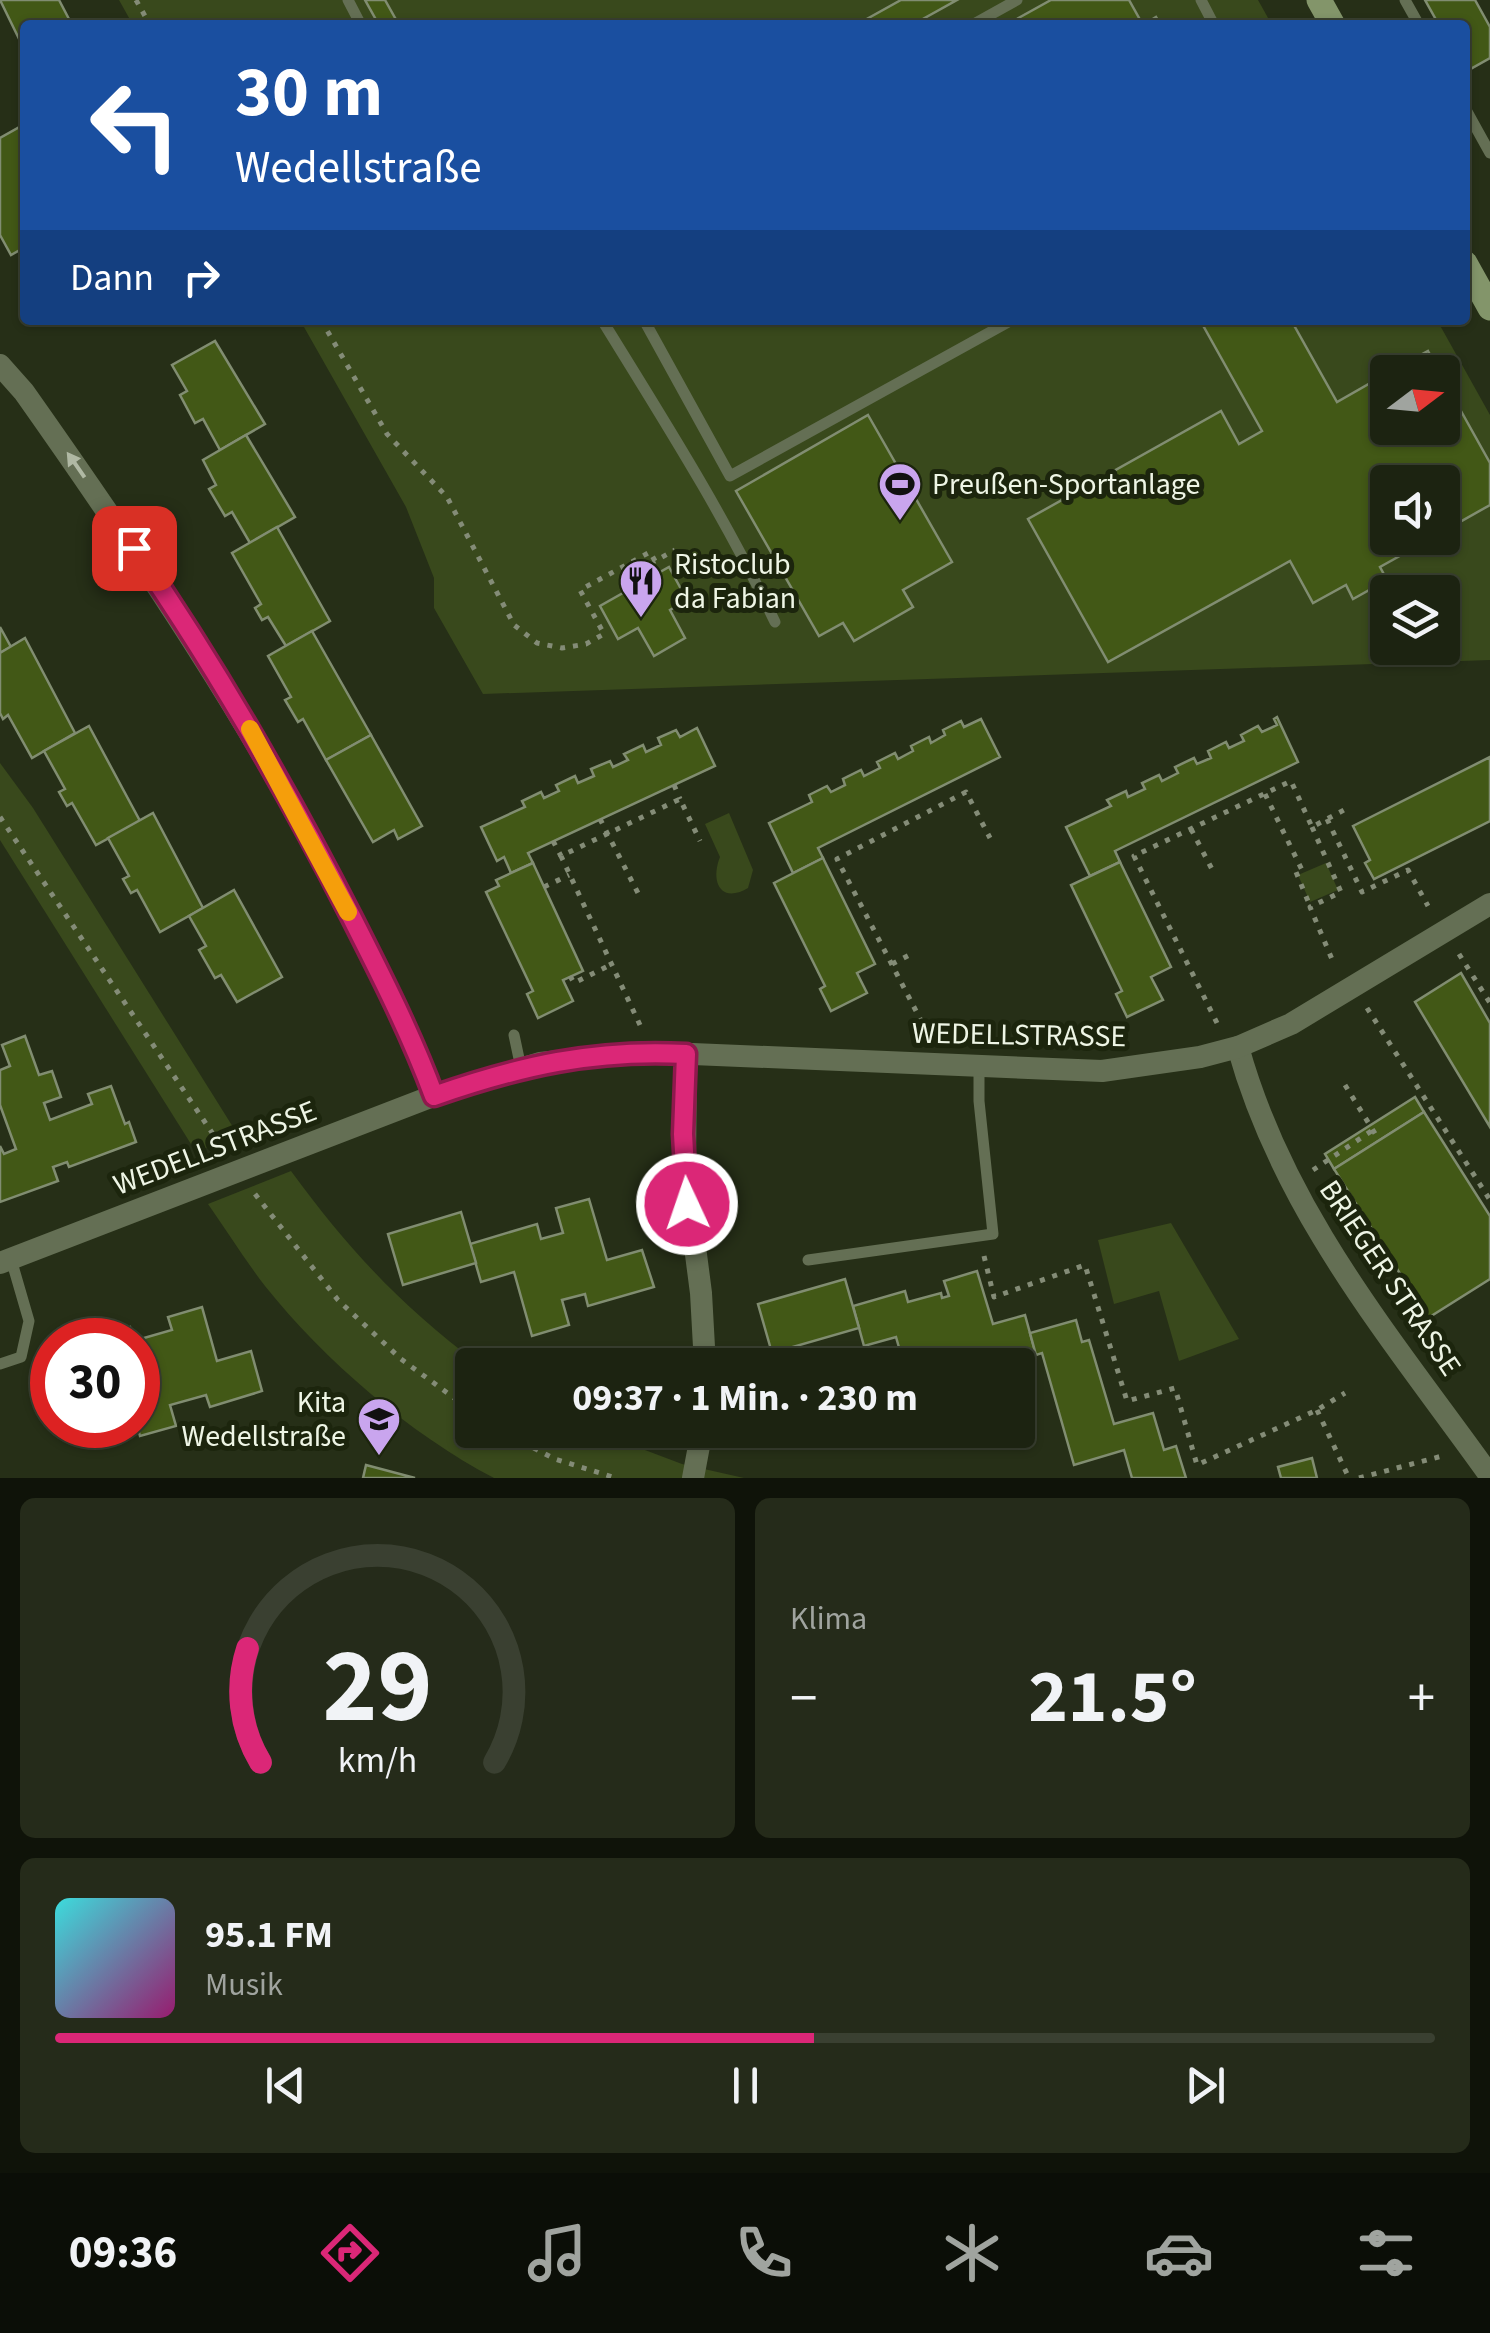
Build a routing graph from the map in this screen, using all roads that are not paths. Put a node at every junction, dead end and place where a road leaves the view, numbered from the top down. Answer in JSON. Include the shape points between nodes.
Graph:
{"nodes":[{"id":1,"x":1017,"y":0,"type":"edge"},
{"id":2,"x":981,"y":20,"type":"edge"},
{"id":3,"x":1470,"y":117,"type":"edge"},
{"id":4,"x":1490,"y":153,"type":"edge"},
{"id":5,"x":1470,"y":272,"type":"edge"},
{"id":6,"x":1490,"y":308,"type":"edge"},
{"id":7,"x":605,"y":325,"type":"edge"},
{"id":8,"x":647,"y":325,"type":"edge"},
{"id":9,"x":1003,"y":325,"type":"edge"},
{"id":10,"x":0,"y":365,"type":"edge"},
{"id":11,"x":774,"y":622,"type":"dead end"},
{"id":12,"x":1490,"y":904,"type":"edge"},
{"id":13,"x":514,"y":1035,"type":"dead end"},
{"id":14,"x":1238,"y":1047,"type":"junction"},
{"id":15,"x":686,"y":1054,"type":"junction"},
{"id":16,"x":979,"y":1066,"type":"junction"},
{"id":17,"x":522,"y":1068,"type":"junction"},
{"id":18,"x":434,"y":1096,"type":"junction"},
{"id":19,"x":808,"y":1260,"type":"dead end"},
{"id":20,"x":6,"y":1261,"type":"edge"},
{"id":21,"x":704,"y":1348,"type":"edge"},
{"id":22,"x":0,"y":1364,"type":"edge"},
{"id":23,"x":699,"y":1448,"type":"edge"},
{"id":24,"x":1490,"y":1476,"type":"edge"},
{"id":25,"x":694,"y":1478,"type":"edge"}],
"edges":[{"from":1,"to":2,"type":"lane"},
{"from":3,"to":4,"type":"lane"},
{"from":5,"to":6,"type":"main road"},
{"from":7,"to":11,"type":"lane","via":[[696,471]]},
{"from":8,"to":9,"type":"lane","via":[[730,476]]},
{"from":18,"to":10,"type":"street","one_way":true,"via":[[345,905],[235,704],[154,577]]},
{"from":12,"to":14,"type":"street","name":"WEDELLSTRASSE","via":[[1309,1014]]},
{"from":13,"to":17,"type":"lane"},
{"from":14,"to":16,"type":"street","name":"WEDELLSTRASSE","via":[[1102,1071]]},
{"from":14,"to":24,"type":"street","name":"BRIEGER STRASSE","via":[[1273,1146],[1312,1224]]},
{"from":15,"to":16,"type":"street","name":"WEDELLSTRASSE"},
{"from":15,"to":17,"type":"street","name":"WEDELLSTRASSE","via":[[594,1055]]},
{"from":15,"to":21,"type":"street","via":[[685,1170]]},
{"from":16,"to":19,"type":"lane","via":[[993,1234]]},
{"from":17,"to":18,"type":"street","name":"WEDELLSTRASSE"},
{"from":18,"to":20,"type":"street","name":"WEDELLSTRASSE"},
{"from":20,"to":22,"type":"lane","via":[[29,1321],[21,1357]]},
{"from":23,"to":25,"type":"street"}]}
